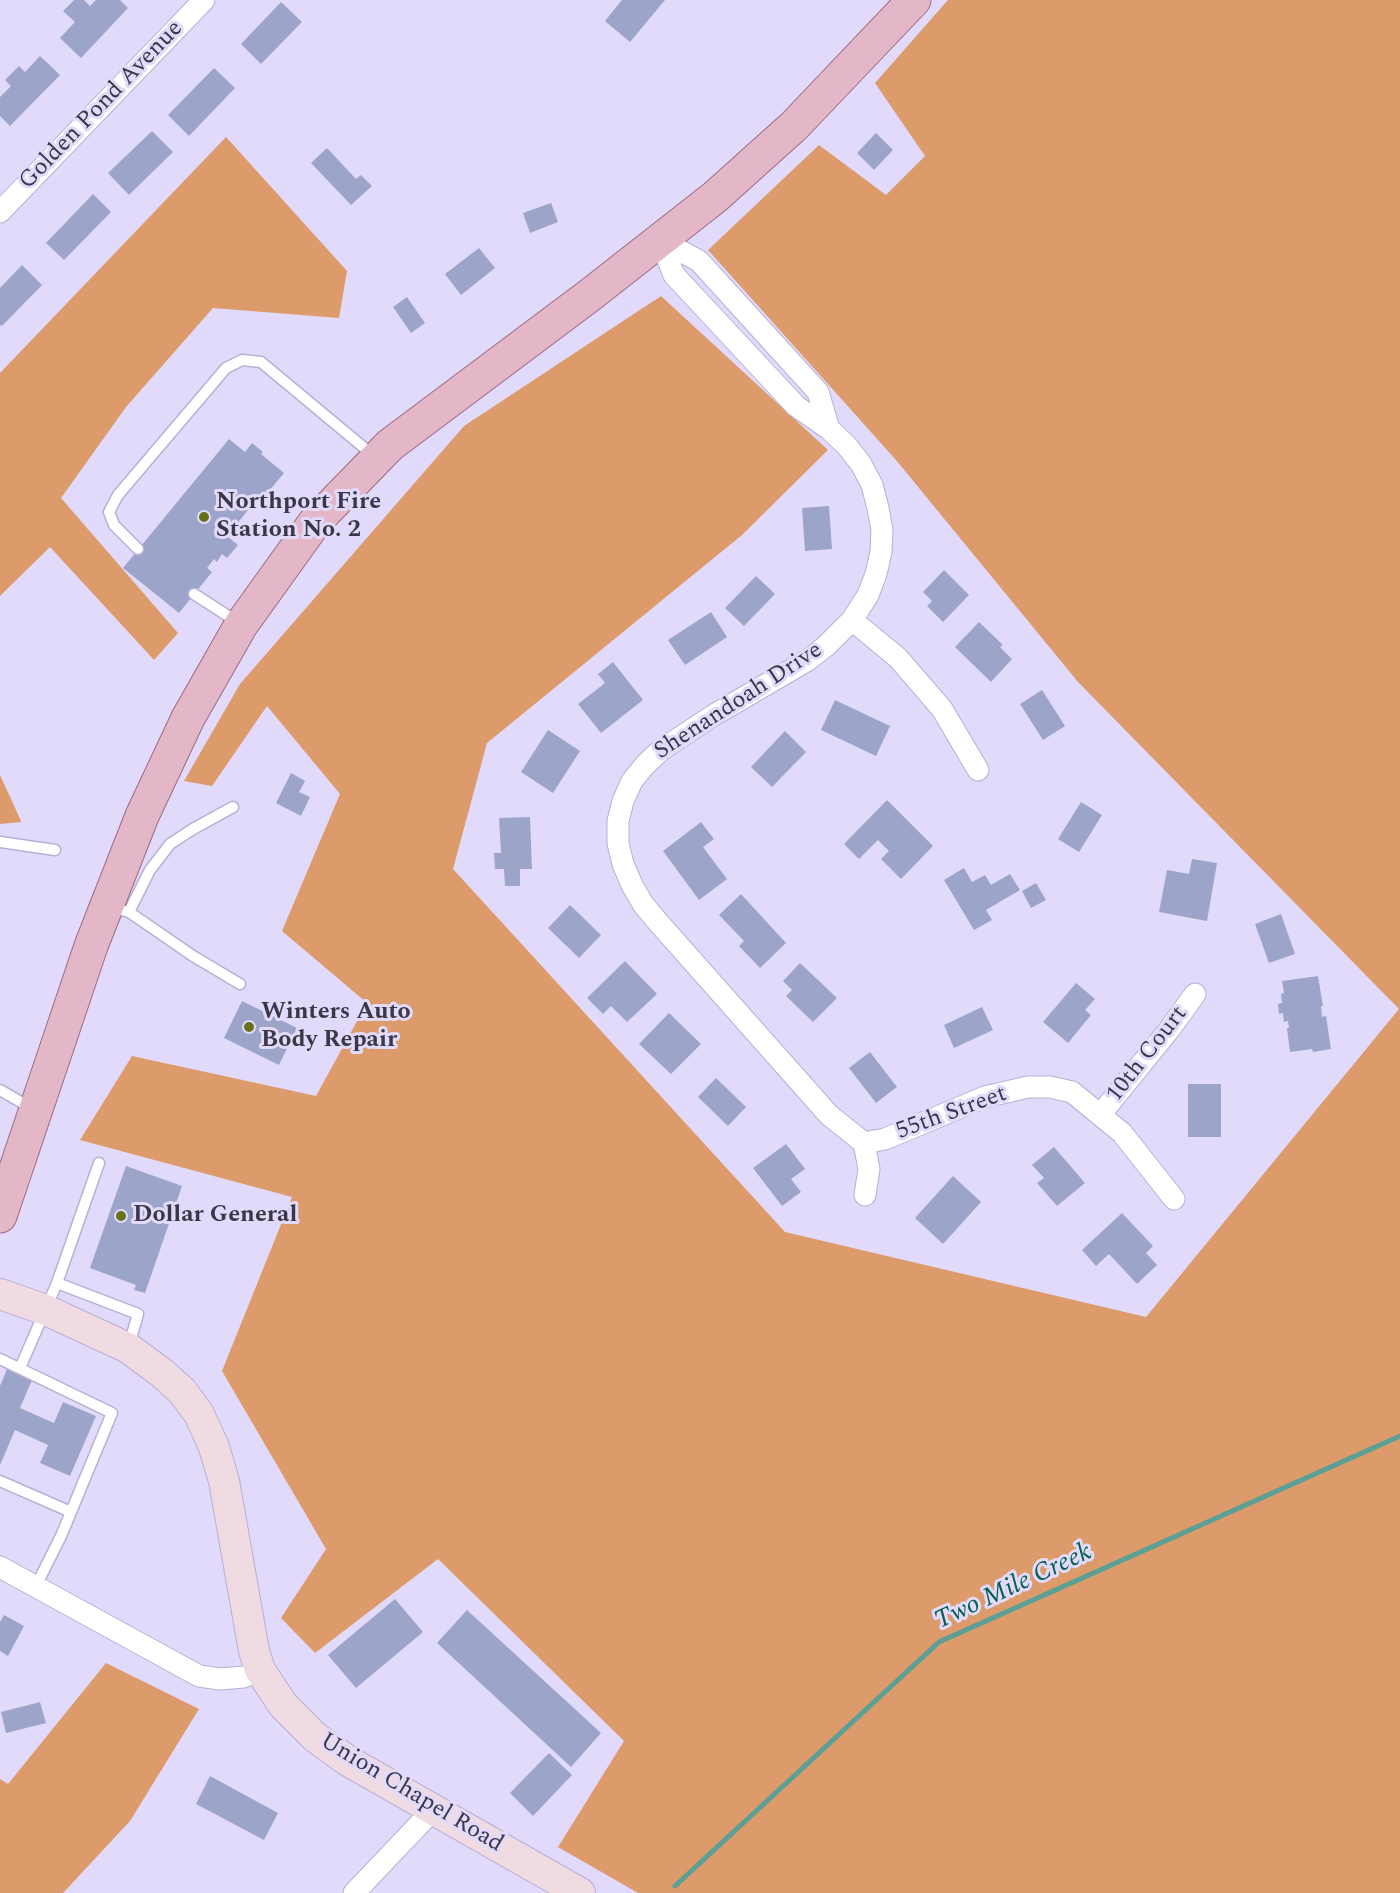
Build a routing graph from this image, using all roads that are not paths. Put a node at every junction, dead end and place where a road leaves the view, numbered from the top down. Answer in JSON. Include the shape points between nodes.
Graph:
{"nodes":[{"id":1,"x":204,"y":0,"type":"edge"},
{"id":2,"x":914,"y":0,"type":"edge"},
{"id":3,"x":0,"y":212,"type":"edge"},
{"id":4,"x":660,"y":240,"type":"junction"},
{"id":5,"x":377,"y":458,"type":"junction"},
{"id":6,"x":138,"y":549,"type":"dead end"},
{"id":7,"x":194,"y":594,"type":"dead end"},
{"id":8,"x":852,"y":620,"type":"junction"},
{"id":9,"x":242,"y":625,"type":"junction"},
{"id":10,"x":978,"y":770,"type":"dead end"},
{"id":11,"x":233,"y":807,"type":"dead end"},
{"id":12,"x":0,"y":842,"type":"edge"},
{"id":13,"x":55,"y":850,"type":"dead end"},
{"id":14,"x":117,"y":909,"type":"junction"},
{"id":15,"x":240,"y":984,"type":"dead end"},
{"id":16,"x":1195,"y":994,"type":"dead end"},
{"id":17,"x":0,"y":1090,"type":"edge"},
{"id":18,"x":36,"y":1111,"type":"junction"},
{"id":19,"x":1100,"y":1115,"type":"junction"},
{"id":20,"x":864,"y":1143,"type":"junction"},
{"id":21,"x":99,"y":1163,"type":"dead end"},
{"id":22,"x":865,"y":1195,"type":"dead end"},
{"id":23,"x":1174,"y":1199,"type":"dead end"},
{"id":24,"x":1,"y":1210,"type":"edge"},
{"id":25,"x":0,"y":1294,"type":"edge"},
{"id":26,"x":52,"y":1297,"type":"junction"},
{"id":27,"x":0,"y":1359,"type":"edge"},
{"id":28,"x":20,"y":1368,"type":"junction"},
{"id":29,"x":0,"y":1481,"type":"edge"},
{"id":30,"x":71,"y":1512,"type":"junction"},
{"id":31,"x":0,"y":1567,"type":"edge"},
{"id":32,"x":36,"y":1587,"type":"junction"},
{"id":33,"x":260,"y":1670,"type":"junction"},
{"id":34,"x":433,"y":1810,"type":"junction"},
{"id":35,"x":354,"y":1893,"type":"edge"},
{"id":36,"x":580,"y":1893,"type":"edge"}],
"edges":[{"from":1,"to":3,"type":"street","name":"Golden Pond Avenue"},
{"from":2,"to":4,"type":"main road","via":[[794,126]]},
{"from":4,"to":5,"type":"main road"},
{"from":4,"to":8,"type":"street","name":"Shenandoah Drive","via":[[699,261],[818,392],[829,429],[861,464],[872,485],[882,530],[880,552],[868,595]]},
{"from":5,"to":6,"type":"lane","via":[[261,362],[242,360],[226,368],[118,495],[109,512],[114,525]]},
{"from":5,"to":9,"type":"main road","via":[[315,522]]},
{"from":7,"to":9,"type":"lane"},
{"from":8,"to":10,"type":"street","via":[[898,658],[942,709]]},
{"from":8,"to":20,"type":"street","name":"Shenandoah Drive","via":[[808,660],[714,715],[645,765],[623,801],[618,843],[623,864],[643,904],[830,1115]]},
{"from":9,"to":14,"type":"main road","via":[[188,718],[141,816]]},
{"from":11,"to":14,"type":"lane","via":[[170,844]]},
{"from":12,"to":13,"type":"lane"},
{"from":14,"to":15,"type":"lane"},
{"from":14,"to":18,"type":"main road"},
{"from":16,"to":19,"type":"street","name":"10th Court"},
{"from":17,"to":18,"type":"lane"},
{"from":18,"to":24,"type":"main road"},
{"from":19,"to":20,"type":"street","name":"55th Street","via":[[1072,1092],[1028,1087],[986,1097],[885,1139]]},
{"from":19,"to":23,"type":"street","name":"55th Street","via":[[1122,1133]]},
{"from":20,"to":22,"type":"street","via":[[869,1169]]},
{"from":21,"to":26,"type":"lane"},
{"from":25,"to":26,"type":"street","name":"Union Chapel Road"},
{"from":26,"to":28,"type":"lane"},
{"from":26,"to":33,"type":"street","name":"Union Chapel Road","via":[[162,1373],[199,1414],[224,1481]]},
{"from":27,"to":28,"type":"lane"},
{"from":28,"to":30,"type":"lane","via":[[112,1413]]},
{"from":29,"to":30,"type":"lane"},
{"from":30,"to":32,"type":"lane"},
{"from":31,"to":32,"type":"street"},
{"from":32,"to":33,"type":"street","via":[[199,1676],[244,1677]]},
{"from":33,"to":34,"type":"street","name":"Union Chapel Road","via":[[283,1705],[315,1737],[348,1761]]},
{"from":34,"to":35,"type":"street"},
{"from":34,"to":36,"type":"street","name":"Union Chapel Road"}]}
